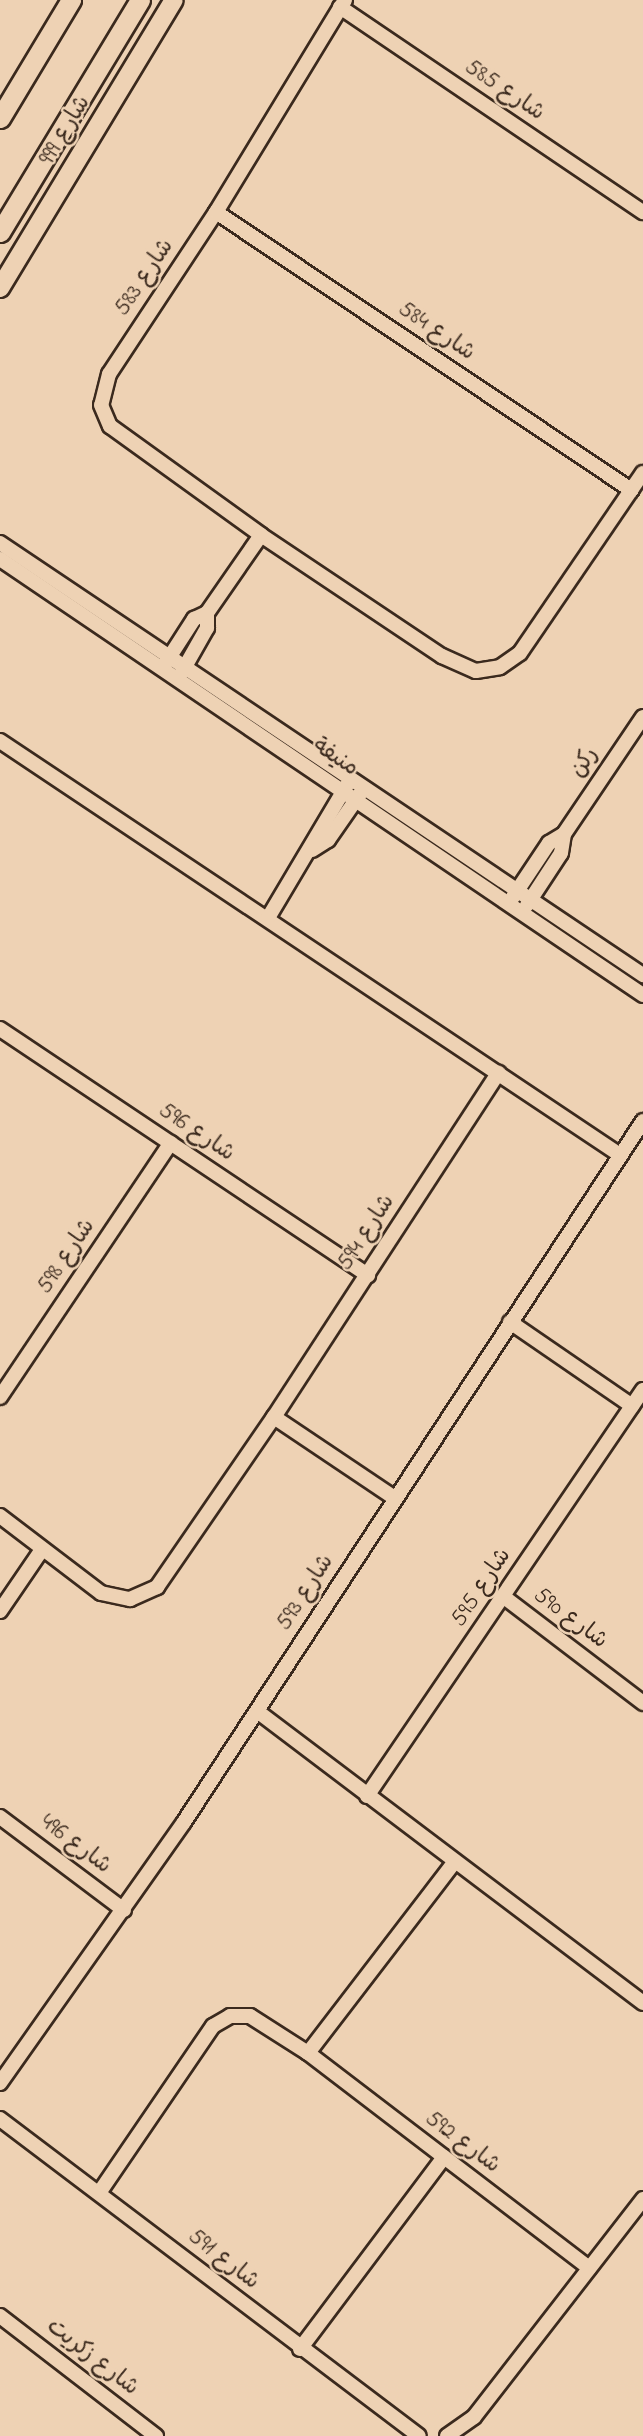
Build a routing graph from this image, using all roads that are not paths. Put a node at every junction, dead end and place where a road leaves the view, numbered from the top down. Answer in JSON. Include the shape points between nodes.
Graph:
{"nodes":[{"id":1,"x":71,"y":0,"type":"edge"},
{"id":2,"x":174,"y":0,"type":"edge"},
{"id":3,"x":136,"y":3,"type":"edge"},
{"id":4,"x":343,"y":4,"type":"edge"},
{"id":5,"x":0,"y":118,"type":"edge"},
{"id":6,"x":216,"y":212,"type":"junction"},
{"id":7,"x":643,"y":212,"type":"edge"},
{"id":8,"x":0,"y":232,"type":"edge"},
{"id":9,"x":0,"y":288,"type":"edge"},
{"id":10,"x":643,"y":472,"type":"edge"},
{"id":11,"x":631,"y":490,"type":"junction"},
{"id":12,"x":261,"y":536,"type":"junction"},
{"id":13,"x":0,"y":543,"type":"edge"},
{"id":14,"x":0,"y":559,"type":"edge"},
{"id":15,"x":207,"y":613,"type":"junction"},
{"id":16,"x":166,"y":662,"type":"junction"},
{"id":17,"x":181,"y":673,"type":"junction"},
{"id":18,"x":643,"y":717,"type":"edge"},
{"id":19,"x":0,"y":741,"type":"edge"},
{"id":20,"x":352,"y":778,"type":"junction"},
{"id":21,"x":365,"y":786,"type":"junction"},
{"id":22,"x":349,"y":795,"type":"junction"},
{"id":23,"x":564,"y":834,"type":"junction"},
{"id":24,"x":513,"y":897,"type":"junction"},
{"id":25,"x":527,"y":906,"type":"junction"},
{"id":26,"x":268,"y":918,"type":"junction"},
{"id":27,"x":643,"y":975,"type":"edge"},
{"id":28,"x":643,"y":995,"type":"edge"},
{"id":29,"x":0,"y":1029,"type":"edge"},
{"id":30,"x":498,"y":1073,"type":"junction"},
{"id":31,"x":643,"y":1121,"type":"edge"},
{"id":32,"x":172,"y":1143,"type":"junction"},
{"id":33,"x":620,"y":1155,"type":"junction"},
{"id":34,"x":368,"y":1275,"type":"junction"},
{"id":35,"x":510,"y":1322,"type":"junction"},
{"id":36,"x":643,"y":1390,"type":"edge"},
{"id":37,"x":0,"y":1397,"type":"edge"},
{"id":38,"x":632,"y":1405,"type":"junction"},
{"id":39,"x":274,"y":1417,"type":"junction"},
{"id":40,"x":393,"y":1497,"type":"junction"},
{"id":41,"x":0,"y":1516,"type":"edge"},
{"id":42,"x":41,"y":1551,"type":"junction"},
{"id":43,"x":504,"y":1597,"type":"junction"},
{"id":44,"x":0,"y":1611,"type":"edge"},
{"id":45,"x":643,"y":1703,"type":"edge"},
{"id":46,"x":257,"y":1710,"type":"junction"},
{"id":47,"x":367,"y":1796,"type":"junction"},
{"id":48,"x":2,"y":1822,"type":"edge"},
{"id":49,"x":454,"y":1863,"type":"junction"},
{"id":50,"x":124,"y":1910,"type":"junction"},
{"id":51,"x":643,"y":2003,"type":"edge"},
{"id":52,"x":308,"y":2053,"type":"junction"},
{"id":53,"x":0,"y":2083,"type":"edge"},
{"id":54,"x":0,"y":2119,"type":"edge"},
{"id":55,"x":444,"y":2157,"type":"junction"},
{"id":56,"x":99,"y":2193,"type":"junction"},
{"id":57,"x":643,"y":2199,"type":"edge"},
{"id":58,"x":589,"y":2268,"type":"junction"},
{"id":59,"x":4,"y":2319,"type":"edge"},
{"id":60,"x":0,"y":2337,"type":"edge"},
{"id":61,"x":300,"y":2349,"type":"junction"},
{"id":62,"x":156,"y":2436,"type":"edge"},
{"id":63,"x":419,"y":2436,"type":"edge"},
{"id":64,"x":447,"y":2436,"type":"edge"}],
"edges":[{"from":1,"to":5,"type":"main road"},
{"from":2,"to":9,"type":"street","name":"شارع 999"},
{"from":3,"to":8,"type":"main road"},
{"from":4,"to":6,"type":"street","name":"شارع 583"},
{"from":4,"to":7,"type":"street","name":"شارع 585"},
{"from":6,"to":11,"type":"street","name":"شارع 584"},
{"from":6,"to":12,"type":"street","name":"شارع 583","via":[[108,374],[101,405],[117,435]]},
{"from":10,"to":11,"type":"street","name":"شارع 583"},
{"from":11,"to":12,"type":"street","name":"شارع 583","via":[[520,653],[489,671],[452,663]]},
{"from":12,"to":15,"type":"street"},
{"from":13,"to":16,"type":"street","name":"منيفة"},
{"from":14,"to":16,"type":"street","name":"منيفة"},
{"from":15,"to":16,"type":"street","via":[[194,620]]},
{"from":15,"to":17,"type":"street","via":[[207,628]]},
{"from":16,"to":17,"type":"street","name":"منيفة"},
{"from":17,"to":20,"type":"street","name":"منيفة"},
{"from":17,"to":22,"type":"street","name":"منيفة"},
{"from":18,"to":23,"type":"street","name":"ركن"},
{"from":19,"to":26,"type":"street"},
{"from":20,"to":21,"type":"street","name":"منيفة"},
{"from":20,"to":22,"type":"street"},
{"from":21,"to":22,"type":"street"},
{"from":21,"to":24,"type":"street","name":"منيفة"},
{"from":22,"to":24,"type":"street","name":"منيفة"},
{"from":22,"to":26,"type":"street","via":[[325,844],[312,850]]},
{"from":23,"to":24,"type":"street","name":"ركن","via":[[548,843]]},
{"from":23,"to":25,"type":"street","name":"ركن","via":[[561,853]]},
{"from":24,"to":25,"type":"street","name":"منيفة"},
{"from":25,"to":27,"type":"street","name":"منيفة"},
{"from":25,"to":28,"type":"street","name":"منيفة"},
{"from":26,"to":30,"type":"street"},
{"from":29,"to":32,"type":"street","name":"شارع 596"},
{"from":30,"to":33,"type":"street"},
{"from":30,"to":34,"type":"street","name":"شارع 594"},
{"from":31,"to":33,"type":"street","name":"شارع 593"},
{"from":32,"to":34,"type":"street","name":"شارع 596"},
{"from":32,"to":37,"type":"street","name":"شارع 598"},
{"from":33,"to":35,"type":"street","name":"شارع 593"},
{"from":34,"to":39,"type":"street","name":"شارع 594"},
{"from":35,"to":38,"type":"street"},
{"from":35,"to":40,"type":"street","name":"شارع 593"},
{"from":36,"to":38,"type":"street","name":"شارع 595"},
{"from":38,"to":43,"type":"street","name":"شارع 595"},
{"from":39,"to":40,"type":"street"},
{"from":39,"to":42,"type":"street","name":"شارع 594","via":[[149,1593],[130,1599],[110,1597]]},
{"from":40,"to":46,"type":"street","name":"شارع 593"},
{"from":41,"to":42,"type":"street","name":"شارع 594"},
{"from":42,"to":44,"type":"street"},
{"from":43,"to":45,"type":"street","name":"شارع 590"},
{"from":43,"to":47,"type":"street","name":"شارع 595"},
{"from":46,"to":47,"type":"street"},
{"from":46,"to":50,"type":"street","name":"شارع 593"},
{"from":47,"to":49,"type":"street"},
{"from":48,"to":50,"type":"street","name":"شارع 496"},
{"from":49,"to":51,"type":"street"},
{"from":49,"to":52,"type":"street"},
{"from":50,"to":53,"type":"street","name":"شارع 593"},
{"from":52,"to":55,"type":"street","name":"شارع 592"},
{"from":52,"to":56,"type":"street","name":"شارع 592","via":[[260,2019],[240,2015],[222,2020]]},
{"from":54,"to":56,"type":"street","name":"شارع 591"},
{"from":55,"to":58,"type":"street","name":"شارع 592"},
{"from":55,"to":61,"type":"street"},
{"from":56,"to":61,"type":"street","name":"شارع 591"},
{"from":57,"to":58,"type":"street"},
{"from":58,"to":64,"type":"street","via":[[474,2417]]},
{"from":59,"to":60,"type":"street"},
{"from":59,"to":62,"type":"street","name":"شارع زكريت"},
{"from":61,"to":63,"type":"street","name":"شارع 591"}]}
